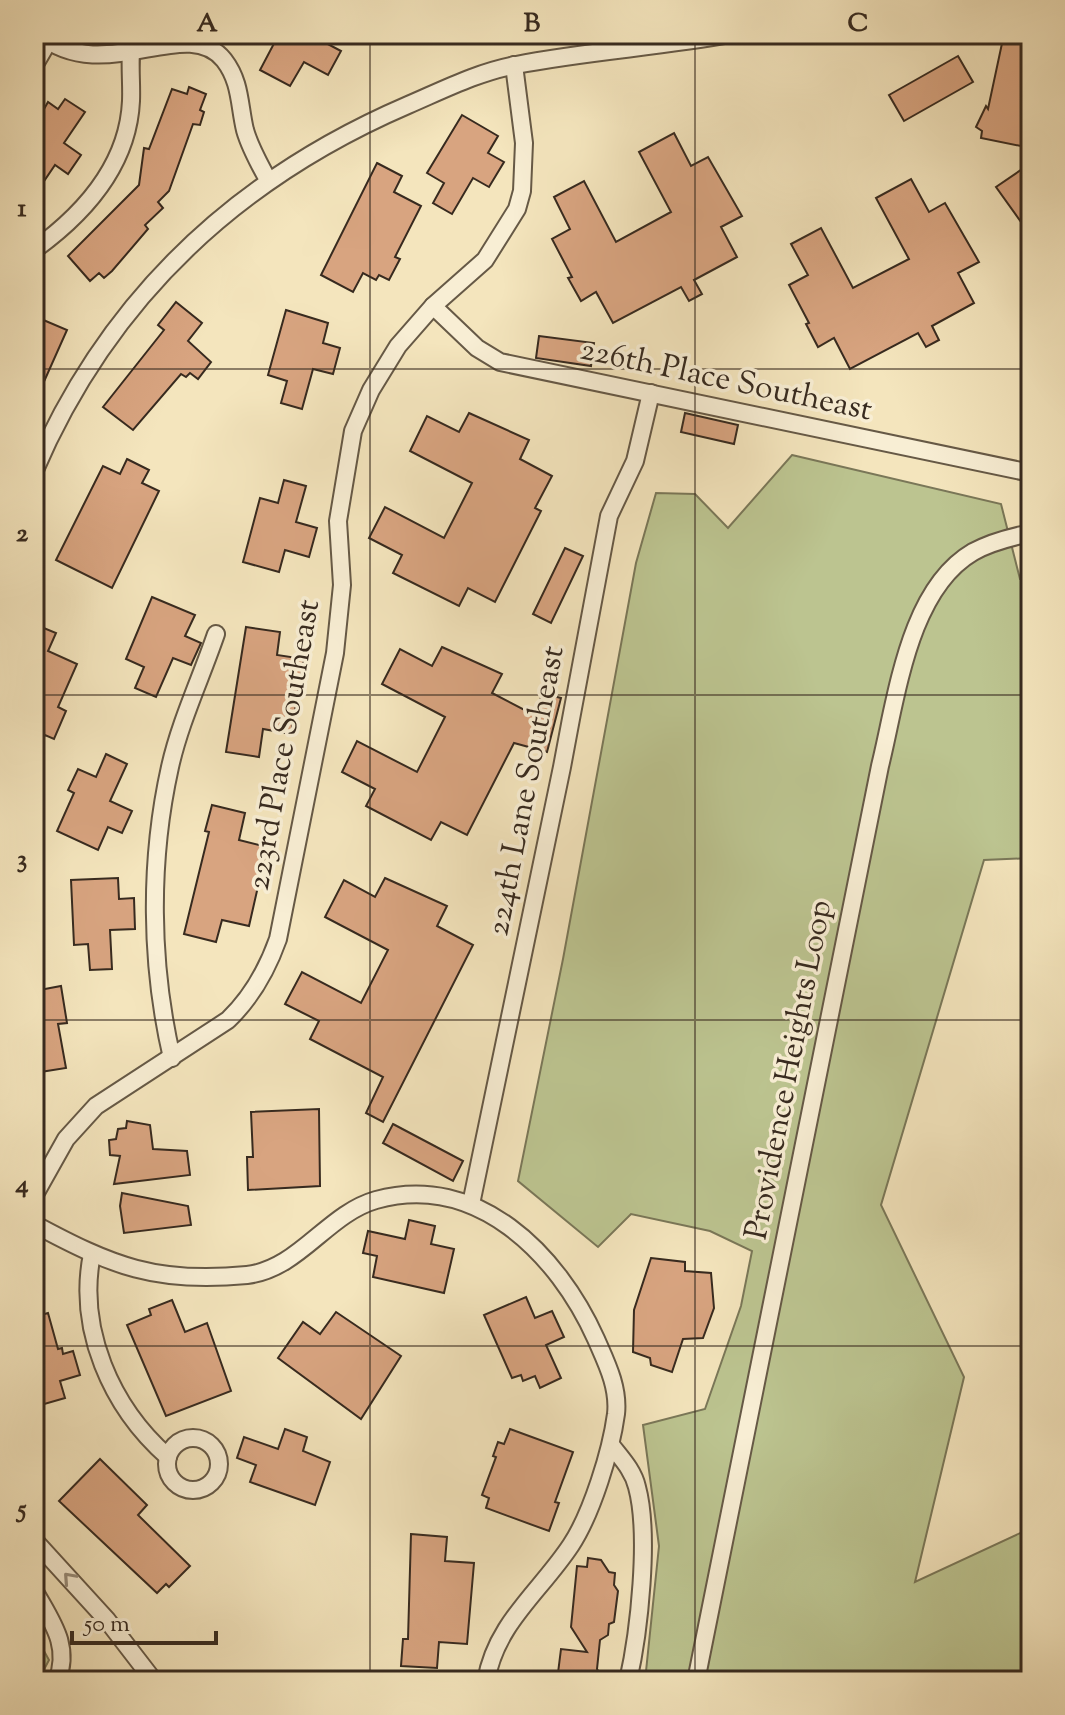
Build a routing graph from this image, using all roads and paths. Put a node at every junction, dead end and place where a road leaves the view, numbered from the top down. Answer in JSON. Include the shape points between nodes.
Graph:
{"nodes":[{"id":1,"x":134,"y":34,"type":"edge"},
{"id":2,"x":731,"y":34,"type":"edge"},
{"id":3,"x":44,"y":38,"type":"edge"},
{"id":4,"x":130,"y":54,"type":"junction"},
{"id":5,"x":514,"y":65,"type":"junction"},
{"id":6,"x":34,"y":66,"type":"edge"},
{"id":7,"x":268,"y":180,"type":"junction"},
{"id":8,"x":34,"y":250,"type":"edge"},
{"id":9,"x":433,"y":306,"type":"junction"},
{"id":10,"x":651,"y":393,"type":"junction"},
{"id":11,"x":34,"y":472,"type":"edge"},
{"id":12,"x":1026,"y":472,"type":"dead end"},
{"id":13,"x":1031,"y":533,"type":"edge"},
{"id":14,"x":216,"y":634,"type":"dead end"},
{"id":15,"x":172,"y":1058,"type":"junction"},
{"id":16,"x":34,"y":1196,"type":"edge"},
{"id":17,"x":471,"y":1204,"type":"junction"},
{"id":18,"x":34,"y":1224,"type":"edge"},
{"id":19,"x":92,"y":1254,"type":"junction"},
{"id":20,"x":611,"y":1445,"type":"junction"},
{"id":21,"x":168,"y":1457,"type":"dead end"},
{"id":22,"x":34,"y":1540,"type":"edge"},
{"id":23,"x":34,"y":1590,"type":"edge"},
{"id":24,"x":57,"y":1681,"type":"edge"},
{"id":25,"x":154,"y":1681,"type":"edge"},
{"id":26,"x":486,"y":1681,"type":"edge"},
{"id":27,"x":628,"y":1681,"type":"edge"},
{"id":28,"x":696,"y":1681,"type":"edge"}],
"edges":[{"from":1,"to":4,"type":"street"},
{"from":2,"to":5,"type":"street"},
{"from":3,"to":4,"type":"street","via":[[90,56]]},
{"from":3,"to":6,"type":"street"},
{"from":4,"to":7,"type":"street","via":[[175,42],[193,43],[222,58],[237,84],[245,131]]},
{"from":4,"to":8,"type":"street","via":[[130,116],[113,170],[68,223]]},
{"from":5,"to":7,"type":"street","via":[[371,121]]},
{"from":5,"to":9,"type":"street","name":"223rd Place Southeast","via":[[524,155],[517,209],[485,260]]},
{"from":7,"to":11,"type":"street","via":[[210,226],[141,295],[84,372],[57,417]]},
{"from":9,"to":10,"type":"street","name":"226th Place Southeast","via":[[477,348],[500,362]]},
{"from":9,"to":15,"type":"street","name":"223rd Place Southeast","via":[[381,371],[353,431],[338,521],[342,585],[335,653],[269,965],[234,1015]]},
{"from":10,"to":12,"type":"street","name":"226th Place Southeast"},
{"from":10,"to":17,"type":"street","name":"224th Lane Southeast","via":[[635,461],[609,516]]},
{"from":13,"to":28,"type":"street","name":"Providence Heights Loop","via":[[972,553],[941,581],[919,617],[880,766]]},
{"from":14,"to":15,"type":"street","via":[[171,764],[161,817],[158,978]]},
{"from":15,"to":16,"type":"street","name":"223rd Place Southeast","via":[[81,1120]]},
{"from":17,"to":19,"type":"street","via":[[419,1194],[376,1200],[347,1213],[282,1262],[251,1274],[157,1276]]},
{"from":17,"to":20,"type":"street","via":[[548,1258],[574,1297],[615,1384]]},
{"from":18,"to":19,"type":"street"},
{"from":19,"to":21,"type":"street","via":[[86,1287],[99,1354],[126,1410]]},
{"from":20,"to":26,"type":"street","via":[[574,1542],[509,1621],[496,1643]]},
{"from":20,"to":27,"type":"street","via":[[639,1490],[642,1565]]},
{"from":25,"to":22,"type":"street","one_way":true},
{"from":23,"to":24,"type":"street","via":[[61,1639]]}]}
